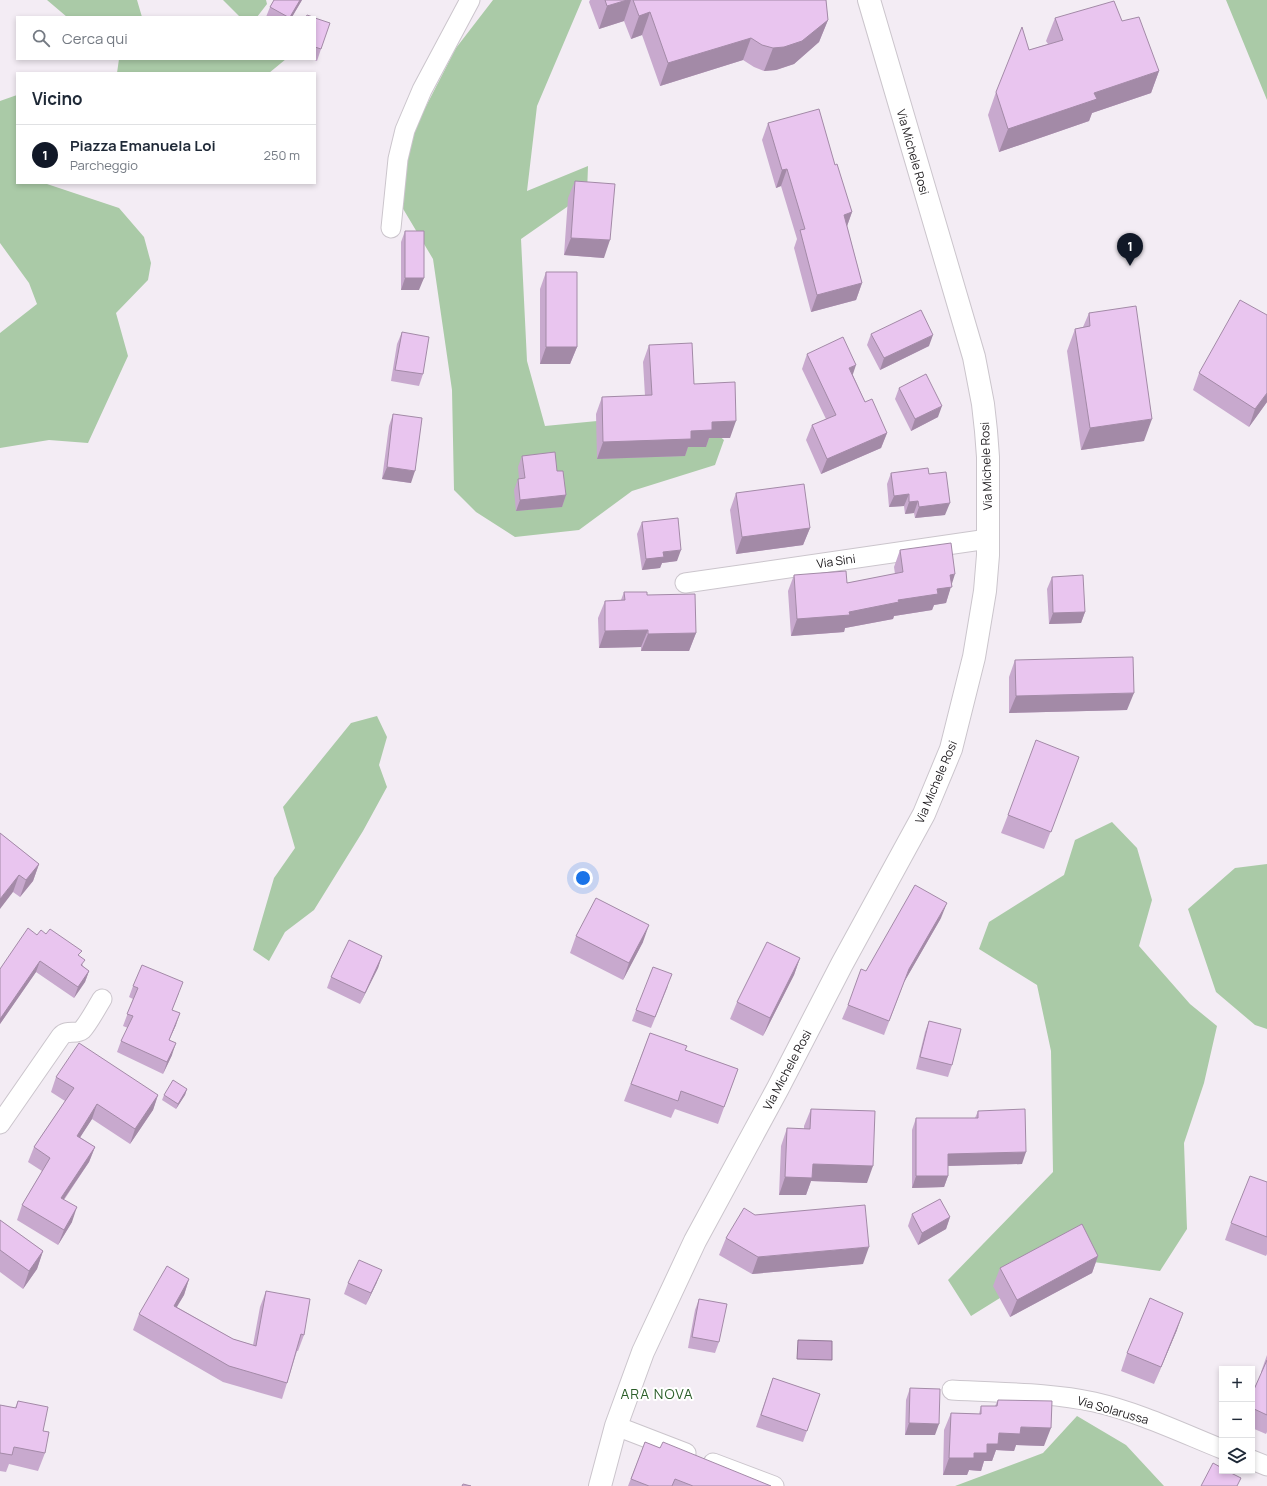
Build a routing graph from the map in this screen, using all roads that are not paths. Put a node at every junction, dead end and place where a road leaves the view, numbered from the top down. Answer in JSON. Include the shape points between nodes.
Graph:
{"nodes":[{"id":1,"x":470,"y":0,"type":"edge"},
{"id":2,"x":868,"y":0,"type":"edge"},
{"id":3,"x":391,"y":228,"type":"dead end"},
{"id":4,"x":988,"y":539,"type":"junction"},
{"id":5,"x":685,"y":583,"type":"dead end"},
{"id":6,"x":102,"y":999,"type":"dead end"},
{"id":7,"x":0,"y":1124,"type":"edge"},
{"id":8,"x":952,"y":1390,"type":"dead end"},
{"id":9,"x":616,"y":1426,"type":"junction"},
{"id":10,"x":1219,"y":1448,"type":"edge"},
{"id":11,"x":1255,"y":1461,"type":"edge"},
{"id":12,"x":1267,"y":1466,"type":"edge"},
{"id":13,"x":600,"y":1486,"type":"edge"},
{"id":14,"x":774,"y":1486,"type":"edge"}],
"edges":[{"from":1,"to":3,"type":"street","via":[[422,90],[405,130],[398,159]]},
{"from":2,"to":4,"type":"street","name":"Via Michele Rosi","via":[[974,357],[984,411],[988,457]]},
{"from":4,"to":5,"type":"street","name":"Via Sini"},
{"from":4,"to":9,"type":"street","name":"Via Michele Rosi","via":[[985,591],[974,657],[956,735],[945,765],[924,814],[695,1240],[643,1352]]},
{"from":6,"to":7,"type":"street","via":[[82,1029],[61,1036]]},
{"from":8,"to":10,"type":"street","name":"Via Solarussa","via":[[1057,1396],[1095,1402],[1136,1414]]},
{"from":9,"to":13,"type":"street","name":"Via Michele Rosi"},
{"from":9,"to":14,"type":"street"},
{"from":11,"to":12,"type":"street"}]}
